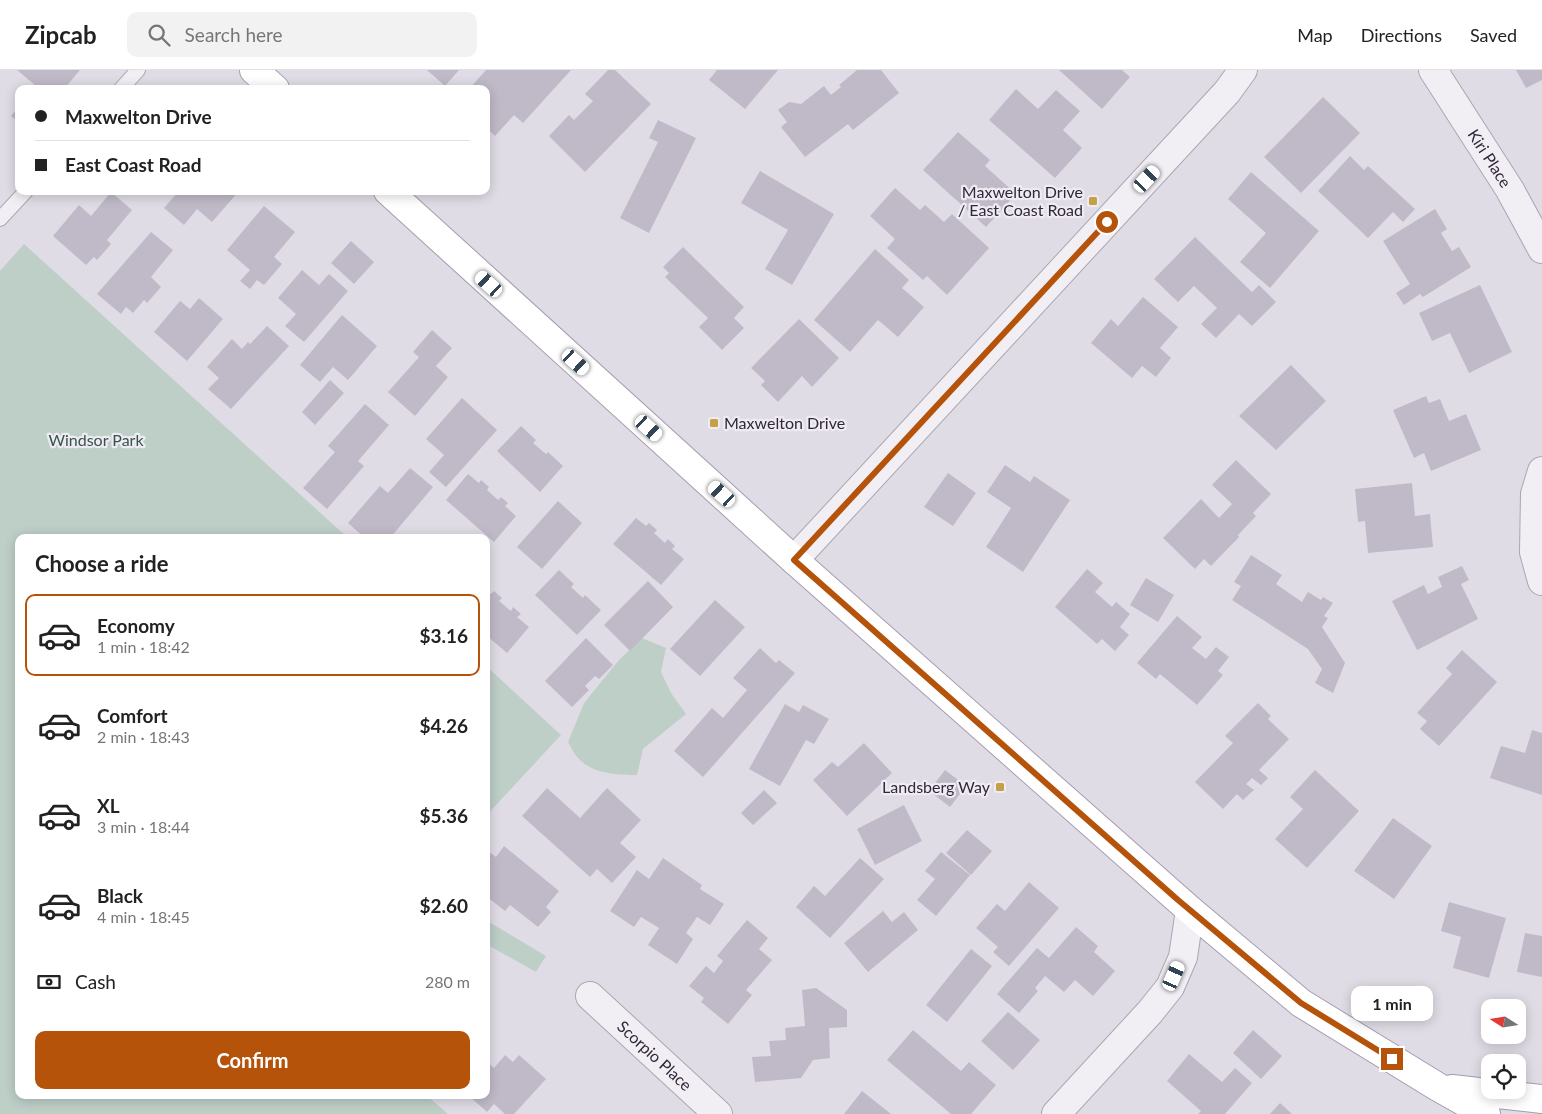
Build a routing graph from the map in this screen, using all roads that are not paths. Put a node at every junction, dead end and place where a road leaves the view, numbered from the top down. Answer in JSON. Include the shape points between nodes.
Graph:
{"nodes":[{"id":1,"x":138,"y":70,"type":"edge"},
{"id":2,"x":254,"y":70,"type":"edge"},
{"id":3,"x":1243,"y":70,"type":"edge"},
{"id":4,"x":1433,"y":70,"type":"edge"},
{"id":5,"x":124,"y":85,"type":"edge"},
{"id":6,"x":271,"y":85,"type":"edge"},
{"id":7,"x":22,"y":195,"type":"edge"},
{"id":8,"x":392,"y":195,"type":"edge"},
{"id":9,"x":0,"y":219,"type":"edge"},
{"id":10,"x":1542,"y":249,"type":"edge"},
{"id":11,"x":1542,"y":470,"type":"edge"},
{"id":12,"x":794,"y":560,"type":"junction"},
{"id":13,"x":1542,"y":581,"type":"edge"},
{"id":14,"x":1190,"y":910,"type":"junction"},
{"id":15,"x":590,"y":996,"type":"dead end"},
{"id":16,"x":1438,"y":1087,"type":"junction"},
{"id":17,"x":1542,"y":1099,"type":"edge"},
{"id":18,"x":718,"y":1114,"type":"edge"},
{"id":19,"x":1056,"y":1114,"type":"edge"},
{"id":20,"x":1471,"y":1114,"type":"edge"},
{"id":21,"x":1486,"y":1114,"type":"edge"}],
"edges":[{"from":1,"to":5,"type":"lane"},
{"from":2,"to":6,"type":"main road"},
{"from":3,"to":12,"type":"street","via":[[1227,92]]},
{"from":4,"to":10,"type":"street","name":"Kiri Place","via":[[1510,190]]},
{"from":7,"to":9,"type":"lane"},
{"from":8,"to":12,"type":"main road"},
{"from":11,"to":13,"type":"street","via":[[1535,494],[1534,552]]},
{"from":12,"to":14,"type":"main road"},
{"from":14,"to":16,"type":"main road","via":[[1301,1003]]},
{"from":14,"to":19,"type":"street","via":[[1183,957],[1170,987]]},
{"from":15,"to":18,"type":"street","name":"Scorpio Place"},
{"from":16,"to":17,"type":"main road"},
{"from":16,"to":20,"type":"main road"},
{"from":16,"to":21,"type":"main road"}]}
